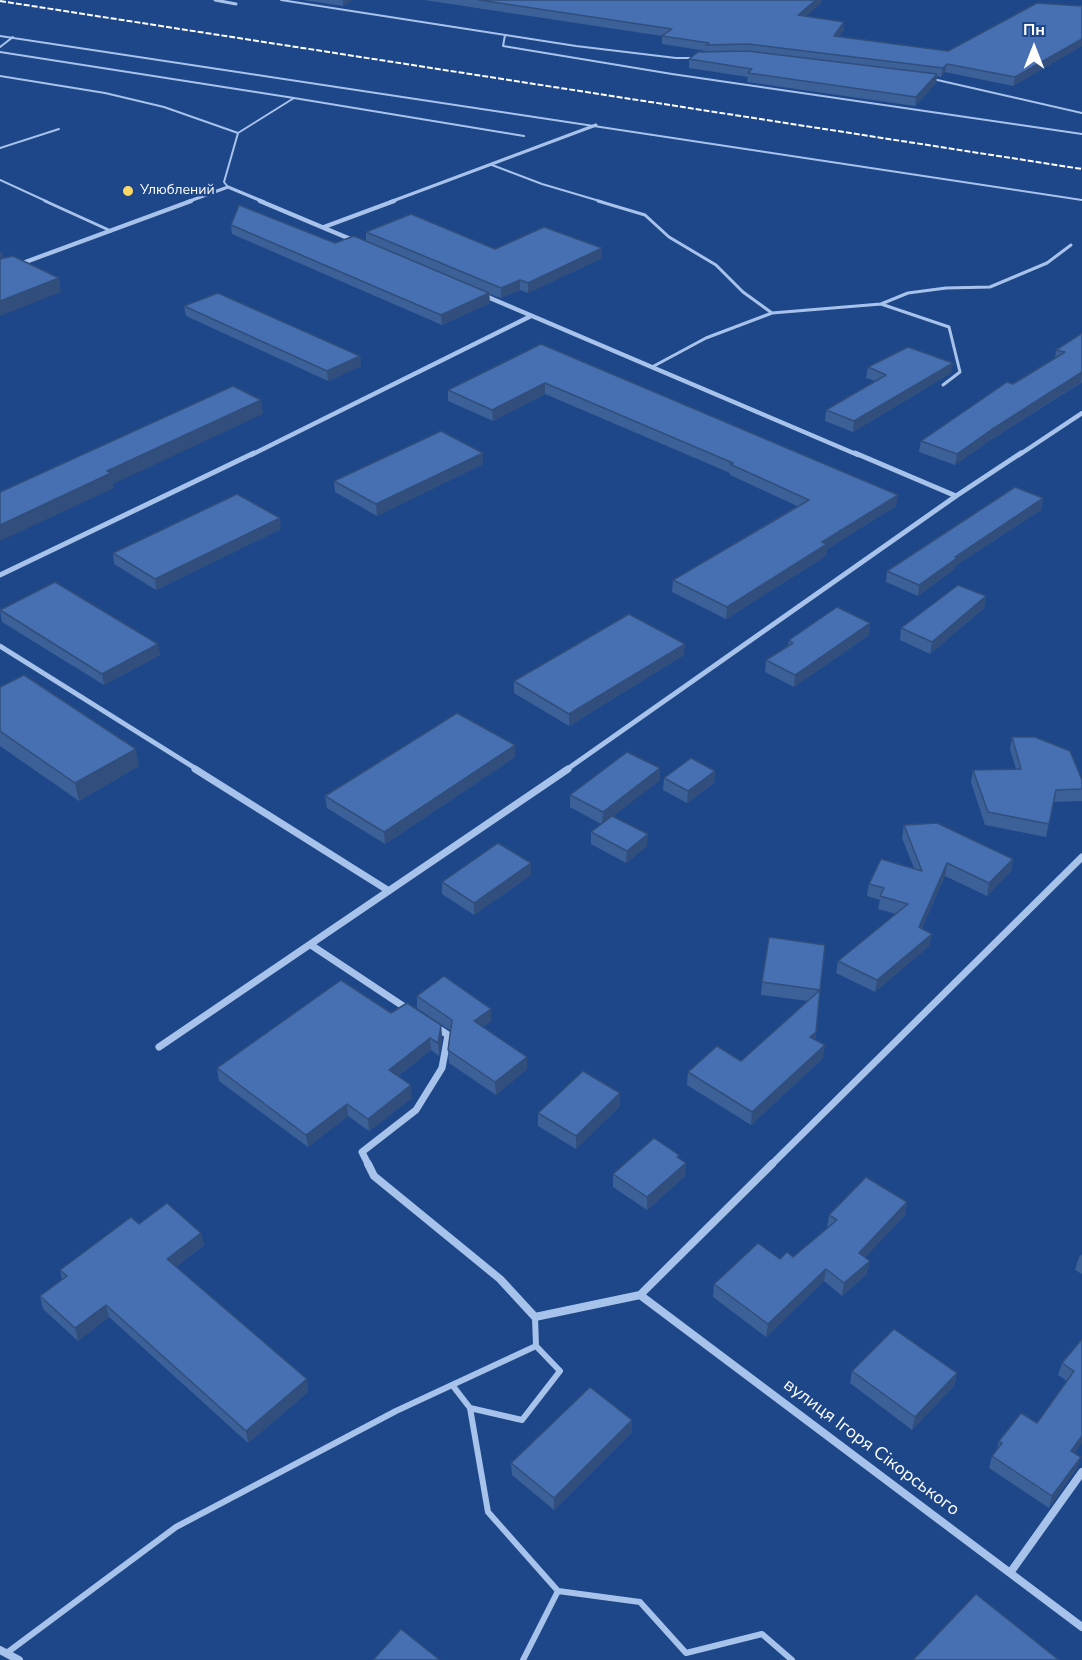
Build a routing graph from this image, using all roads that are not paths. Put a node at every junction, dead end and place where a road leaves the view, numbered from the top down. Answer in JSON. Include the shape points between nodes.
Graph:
{"nodes":[{"id":1,"x":215,"y":0,"type":"edge"},
{"id":2,"x":281,"y":0,"type":"edge"},
{"id":3,"x":236,"y":4,"type":"dead end"},
{"id":4,"x":505,"y":35,"type":"junction"},
{"id":5,"x":0,"y":36,"type":"edge"},
{"id":6,"x":13,"y":37,"type":"junction"},
{"id":7,"x":0,"y":47,"type":"edge"},
{"id":8,"x":0,"y":52,"type":"edge"},
{"id":9,"x":696,"y":58,"type":"edge"},
{"id":10,"x":0,"y":76,"type":"edge"},
{"id":11,"x":932,"y":79,"type":"edge"},
{"id":12,"x":294,"y":98,"type":"junction"},
{"id":13,"x":1082,"y":113,"type":"edge"},
{"id":14,"x":596,"y":125,"type":"junction"},
{"id":15,"x":59,"y":129,"type":"dead end"},
{"id":16,"x":238,"y":133,"type":"junction"},
{"id":17,"x":1082,"y":134,"type":"edge"},
{"id":18,"x":524,"y":136,"type":"dead end"},
{"id":19,"x":0,"y":148,"type":"edge"},
{"id":20,"x":492,"y":165,"type":"junction"},
{"id":21,"x":0,"y":180,"type":"edge"},
{"id":22,"x":228,"y":188,"type":"junction"},
{"id":23,"x":1082,"y":200,"type":"edge"},
{"id":24,"x":323,"y":227,"type":"junction"},
{"id":25,"x":111,"y":231,"type":"junction"},
{"id":26,"x":356,"y":241,"type":"edge"},
{"id":27,"x":1071,"y":245,"type":"dead end"},
{"id":28,"x":11,"y":267,"type":"edge"},
{"id":29,"x":477,"y":292,"type":"edge"},
{"id":30,"x":882,"y":304,"type":"junction"},
{"id":31,"x":772,"y":314,"type":"junction"},
{"id":32,"x":531,"y":316,"type":"junction"},
{"id":33,"x":652,"y":367,"type":"junction"},
{"id":34,"x":943,"y":385,"type":"edge"},
{"id":35,"x":1082,"y":413,"type":"edge"},
{"id":36,"x":956,"y":496,"type":"junction"},
{"id":37,"x":0,"y":575,"type":"edge"},
{"id":38,"x":0,"y":646,"type":"edge"},
{"id":39,"x":1082,"y":857,"type":"edge"},
{"id":40,"x":389,"y":891,"type":"junction"},
{"id":41,"x":311,"y":945,"type":"junction"},
{"id":42,"x":421,"y":1018,"type":"edge"},
{"id":43,"x":430,"y":1023,"type":"edge"},
{"id":44,"x":159,"y":1047,"type":"dead end"},
{"id":45,"x":640,"y":1295,"type":"junction"},
{"id":46,"x":535,"y":1317,"type":"junction"},
{"id":47,"x":536,"y":1346,"type":"junction"},
{"id":48,"x":453,"y":1386,"type":"junction"},
{"id":49,"x":470,"y":1408,"type":"junction"},
{"id":50,"x":1082,"y":1472,"type":"edge"},
{"id":51,"x":1010,"y":1573,"type":"junction"},
{"id":52,"x":558,"y":1591,"type":"junction"},
{"id":53,"x":1082,"y":1627,"type":"edge"},
{"id":54,"x":4,"y":1651,"type":"edge"},
{"id":55,"x":19,"y":1660,"type":"edge"},
{"id":56,"x":524,"y":1660,"type":"edge"},
{"id":57,"x":792,"y":1660,"type":"edge"}],
"edges":[{"from":1,"to":3,"type":"street"},
{"from":2,"to":4,"type":"lane"},
{"from":4,"to":9,"type":"lane"},
{"from":4,"to":17,"type":"lane","via":[[504,46]]},
{"from":5,"to":6,"type":"lane"},
{"from":6,"to":7,"type":"lane"},
{"from":6,"to":14,"type":"lane"},
{"from":8,"to":12,"type":"lane"},
{"from":10,"to":16,"type":"lane","via":[[105,93]]},
{"from":11,"to":13,"type":"lane"},
{"from":12,"to":16,"type":"lane"},
{"from":12,"to":18,"type":"lane"},
{"from":14,"to":20,"type":"street"},
{"from":14,"to":23,"type":"lane"},
{"from":15,"to":19,"type":"lane"},
{"from":16,"to":22,"type":"lane","via":[[224,182]]},
{"from":20,"to":24,"type":"street"},
{"from":20,"to":31,"type":"lane","via":[[645,214],[669,237],[716,265],[742,292]]},
{"from":21,"to":25,"type":"lane"},
{"from":22,"to":24,"type":"street"},
{"from":22,"to":25,"type":"street"},
{"from":24,"to":26,"type":"street"},
{"from":25,"to":28,"type":"street"},
{"from":27,"to":30,"type":"lane","via":[[1047,262],[990,287],[908,293]]},
{"from":29,"to":32,"type":"street"},
{"from":30,"to":31,"type":"lane"},
{"from":30,"to":34,"type":"lane","via":[[949,327],[960,372]]},
{"from":31,"to":33,"type":"lane","via":[[706,338]]},
{"from":32,"to":33,"type":"street"},
{"from":32,"to":37,"type":"street"},
{"from":33,"to":36,"type":"street"},
{"from":35,"to":36,"type":"street"},
{"from":36,"to":40,"type":"street"},
{"from":38,"to":40,"type":"street"},
{"from":39,"to":45,"type":"street"},
{"from":40,"to":41,"type":"street"},
{"from":41,"to":42,"type":"street"},
{"from":41,"to":44,"type":"street"},
{"from":43,"to":46,"type":"street","via":[[448,1035],[442,1068],[416,1110],[362,1152],[374,1176],[500,1278]]},
{"from":45,"to":46,"type":"street"},
{"from":45,"to":51,"type":"street","name":"вулиця Ігоря Сікорського"},
{"from":46,"to":47,"type":"lane"},
{"from":47,"to":48,"type":"lane"},
{"from":47,"to":49,"type":"lane","via":[[560,1371],[522,1419]]},
{"from":48,"to":49,"type":"lane"},
{"from":48,"to":54,"type":"lane","via":[[396,1411],[176,1527]]},
{"from":49,"to":52,"type":"lane","via":[[488,1512]]},
{"from":50,"to":51,"type":"street"},
{"from":51,"to":53,"type":"street","name":"вулиця Ігоря Сікорського"},
{"from":52,"to":56,"type":"lane"},
{"from":52,"to":57,"type":"lane","via":[[640,1602],[686,1653],[762,1634]]},
{"from":54,"to":55,"type":"street"}]}
